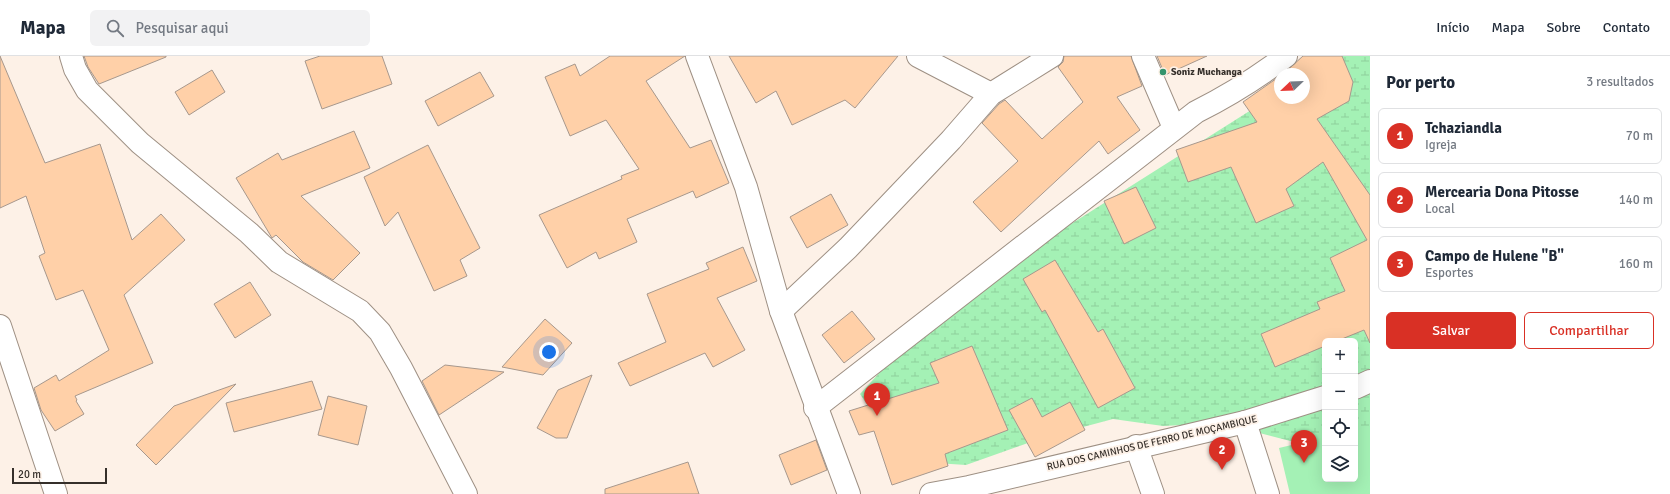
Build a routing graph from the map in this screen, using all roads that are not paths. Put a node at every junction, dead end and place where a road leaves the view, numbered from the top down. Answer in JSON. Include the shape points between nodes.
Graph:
{"nodes":[{"id":1,"x":71,"y":56,"type":"edge"},
{"id":2,"x":697,"y":56,"type":"edge"},
{"id":3,"x":918,"y":56,"type":"edge"},
{"id":4,"x":1052,"y":56,"type":"edge"},
{"id":5,"x":1143,"y":56,"type":"edge"},
{"id":6,"x":1286,"y":56,"type":"edge"},
{"id":7,"x":991,"y":94,"type":"junction"},
{"id":8,"x":1174,"y":128,"type":"junction"},
{"id":9,"x":781,"y":311,"type":"junction"},
{"id":10,"x":0,"y":326,"type":"edge"},
{"id":11,"x":1370,"y":381,"type":"edge"},
{"id":12,"x":1358,"y":387,"type":"edge"},
{"id":13,"x":1322,"y":398,"type":"edge"},
{"id":14,"x":815,"y":408,"type":"junction"},
{"id":15,"x":1245,"y":422,"type":"junction"},
{"id":16,"x":1136,"y":446,"type":"junction"},
{"id":17,"x":56,"y":494,"type":"edge"},
{"id":18,"x":466,"y":494,"type":"edge"},
{"id":19,"x":849,"y":494,"type":"edge"},
{"id":20,"x":931,"y":494,"type":"edge"},
{"id":21,"x":1154,"y":494,"type":"edge"},
{"id":22,"x":1268,"y":494,"type":"edge"}],
"edges":[{"from":1,"to":18,"type":"street","via":[[87,90],[140,143],[279,262],[360,311],[380,332]]},
{"from":2,"to":9,"type":"street","via":[[746,187]]},
{"from":3,"to":7,"type":"street"},
{"from":4,"to":7,"type":"street"},
{"from":5,"to":8,"type":"street"},
{"from":6,"to":8,"type":"street","via":[[1259,77],[1196,112]]},
{"from":7,"to":9,"type":"street","via":[[848,248]]},
{"from":8,"to":14,"type":"street"},
{"from":9,"to":14,"type":"street"},
{"from":10,"to":17,"type":"street"},
{"from":11,"to":12,"type":"street"},
{"from":13,"to":15,"type":"street","name":"RUA DOS CAMINHOS DE FERRO DE MOÇAMBIQUE"},
{"from":14,"to":19,"type":"street"},
{"from":15,"to":16,"type":"street","name":"RUA DOS CAMINHOS DE FERRO DE MOÇAMBIQUE"},
{"from":15,"to":22,"type":"street"},
{"from":16,"to":20,"type":"street","name":"RUA DOS CAMINHOS DE FERRO DE MOÇAMBIQUE"},
{"from":16,"to":21,"type":"street"}]}
